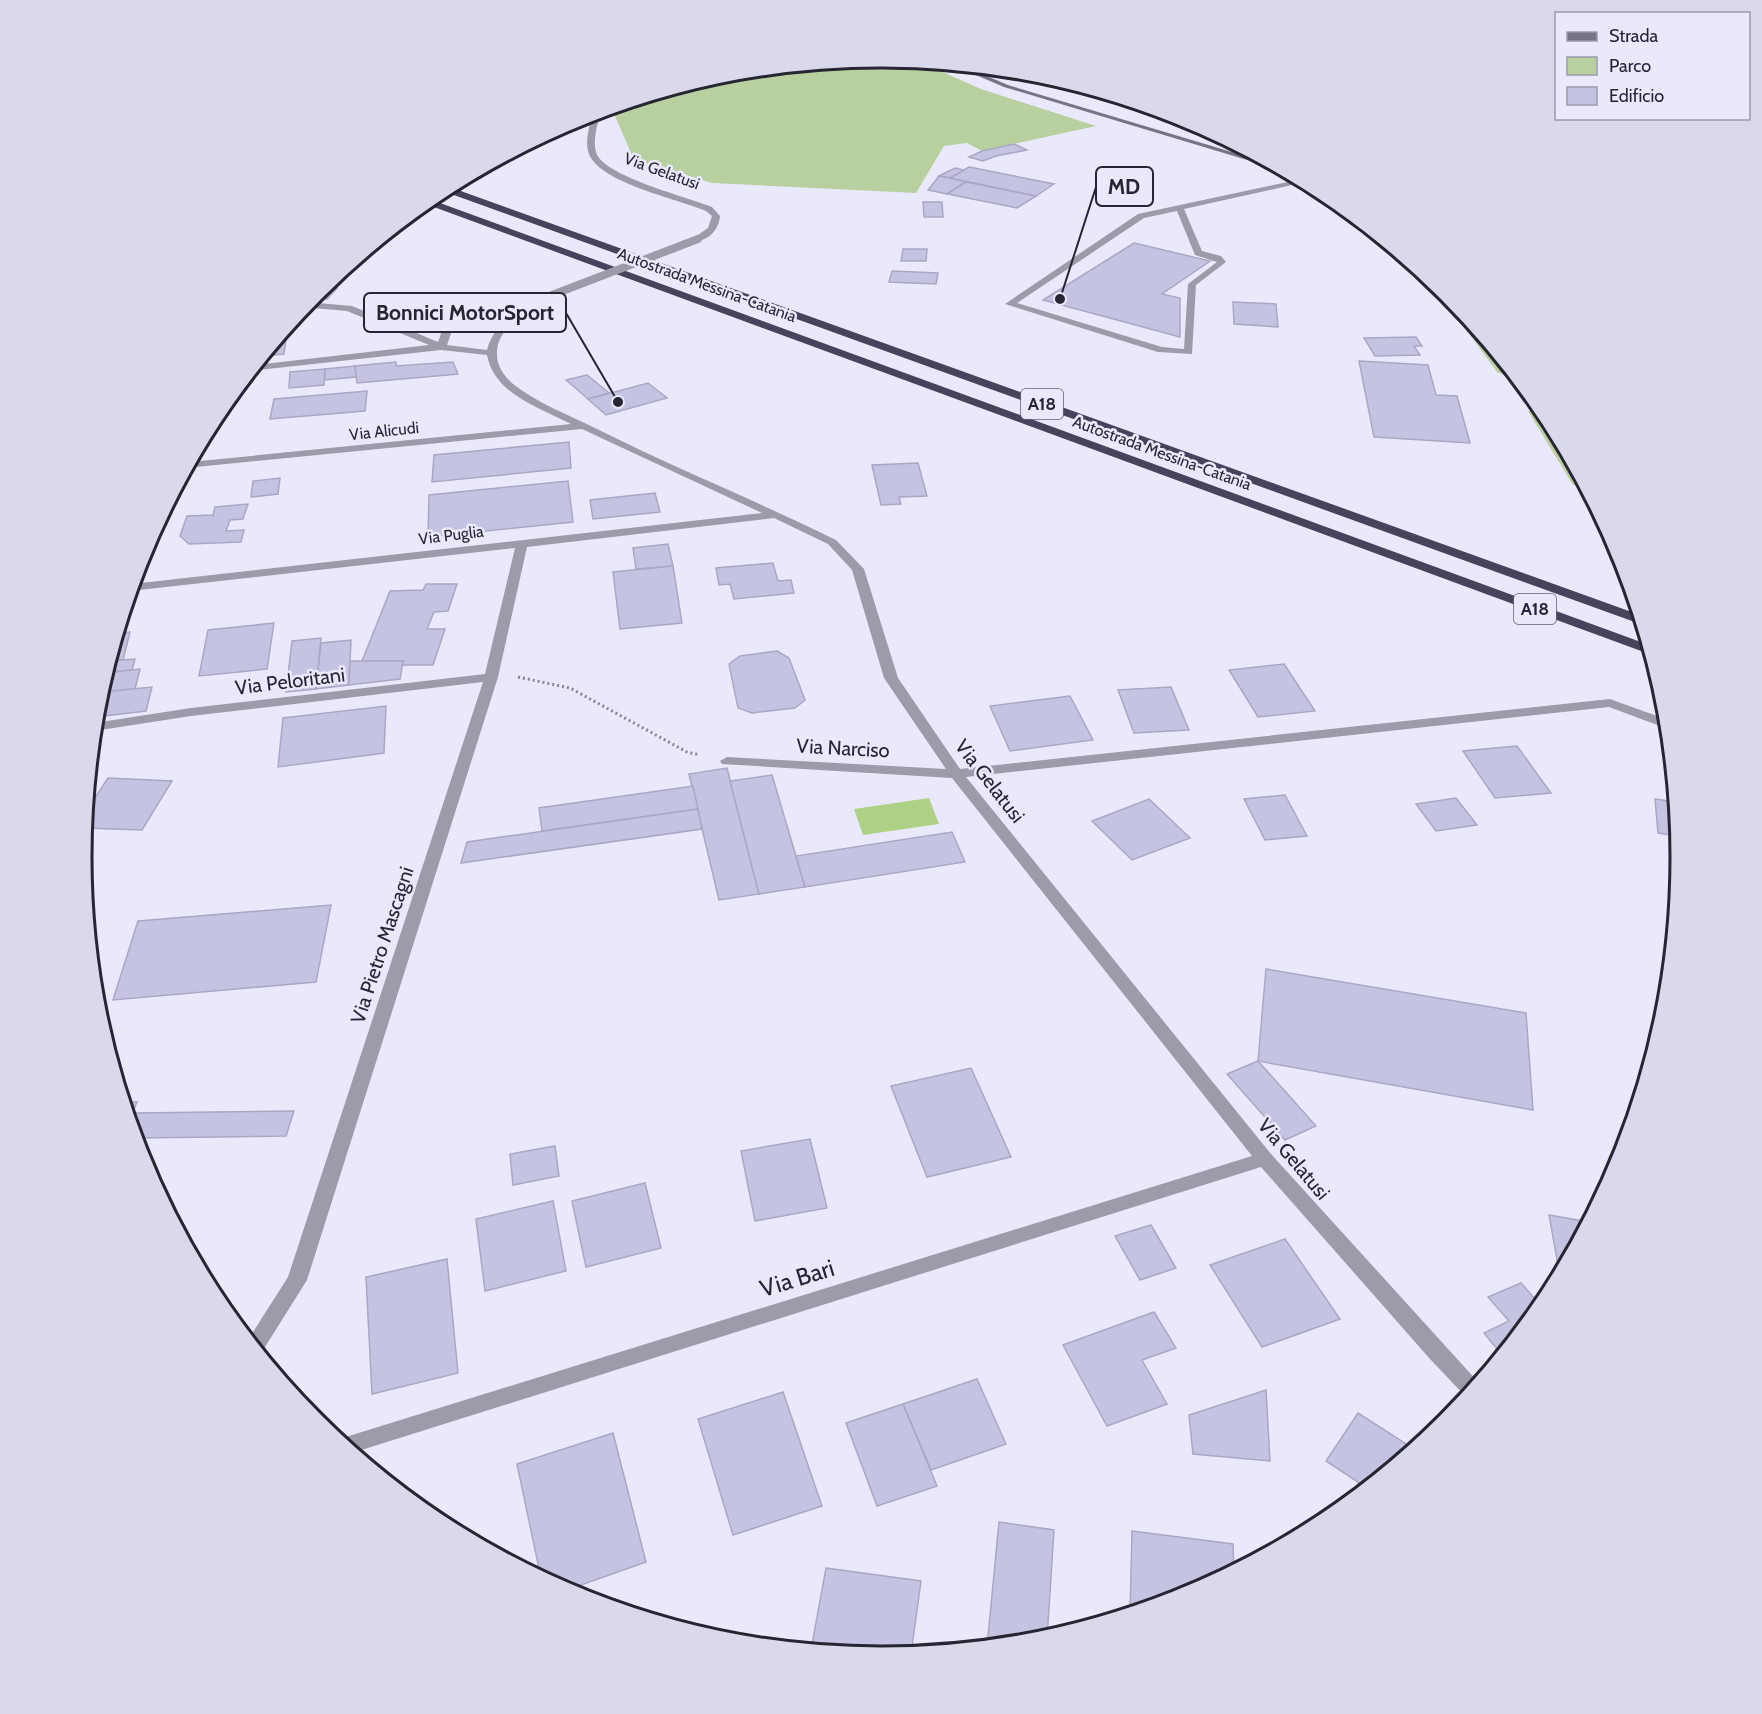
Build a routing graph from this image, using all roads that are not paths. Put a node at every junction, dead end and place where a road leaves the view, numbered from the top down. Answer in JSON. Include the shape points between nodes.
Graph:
{"nodes":[{"id":1,"x":973,"y":73,"type":"edge"},
{"id":2,"x":595,"y":122,"type":"edge"},
{"id":3,"x":1252,"y":161,"type":"edge"},
{"id":4,"x":1292,"y":183,"type":"edge"},
{"id":5,"x":455,"y":192,"type":"edge"},
{"id":6,"x":446,"y":198,"type":"edge"},
{"id":7,"x":437,"y":205,"type":"edge"},
{"id":8,"x":1180,"y":208,"type":"junction"},
{"id":9,"x":470,"y":303,"type":"dead end"},
{"id":10,"x":316,"y":306,"type":"edge"},
{"id":11,"x":442,"y":306,"type":"dead end"},
{"id":12,"x":453,"y":313,"type":"junction"},
{"id":13,"x":441,"y":347,"type":"junction"},
{"id":14,"x":491,"y":353,"type":"junction"},
{"id":15,"x":262,"y":367,"type":"edge"},
{"id":16,"x":584,"y":426,"type":"junction"},
{"id":17,"x":196,"y":464,"type":"edge"},
{"id":18,"x":776,"y":515,"type":"junction"},
{"id":19,"x":522,"y":544,"type":"junction"},
{"id":20,"x":139,"y":587,"type":"edge"},
{"id":21,"x":1634,"y":618,"type":"edge"},
{"id":22,"x":1639,"y":635,"type":"edge"},
{"id":23,"x":1642,"y":648,"type":"edge"},
{"id":24,"x":491,"y":677,"type":"junction"},
{"id":25,"x":1658,"y":721,"type":"edge"},
{"id":26,"x":103,"y":726,"type":"edge"},
{"id":27,"x":727,"y":761,"type":"road end"},
{"id":28,"x":956,"y":774,"type":"junction"},
{"id":29,"x":1265,"y":1159,"type":"junction"},
{"id":30,"x":258,"y":1342,"type":"edge"},
{"id":31,"x":1468,"y":1385,"type":"edge"},
{"id":32,"x":352,"y":1443,"type":"edge"}],
"edges":[{"from":1,"to":3,"type":"main road","via":[[1005,87]]},
{"from":2,"to":14,"type":"street","name":"Via Gelatusi","bridge":true,"via":[[592,153],[604,168],[697,203],[716,216],[716,224],[698,239],[523,310],[504,327]]},
{"from":4,"to":8,"type":"street"},
{"from":5,"to":21,"type":"highway","name":"Autostrada Messina-Catania","number":"A18"},
{"from":6,"to":22,"type":"highway"},
{"from":7,"to":23,"type":"highway","name":"Autostrada Messina-Catania","number":"A18"},
{"from":8,"to":8,"type":"street","via":[[1141,216],[1010,304],[1161,350],[1189,352],[1192,284],[1222,262],[1198,253]]},
{"from":9,"to":12,"type":"street"},
{"from":10,"to":13,"type":"street","via":[[349,308]]},
{"from":11,"to":12,"type":"street"},
{"from":12,"to":13,"type":"street"},
{"from":13,"to":14,"type":"street"},
{"from":13,"to":15,"type":"street"},
{"from":14,"to":16,"type":"street","name":"Via Gelatusi","via":[[494,367],[505,382]]},
{"from":16,"to":17,"type":"street","name":"Via Alicudi"},
{"from":16,"to":18,"type":"street","name":"Via Gelatusi"},
{"from":18,"to":19,"type":"street","name":"Via Puglia"},
{"from":18,"to":28,"type":"street","name":"Via Gelatusi","via":[[832,542],[858,568],[891,678]]},
{"from":19,"to":20,"type":"street","name":"Via Puglia"},
{"from":19,"to":24,"type":"street","name":"Via Pietro Mascagni"},
{"from":24,"to":26,"type":"street","name":"Via Peloritani"},
{"from":24,"to":30,"type":"street","name":"Via Pietro Mascagni","via":[[297,1280]]},
{"from":25,"to":28,"type":"street","name":"Via Narciso","via":[[1610,703]]},
{"from":27,"to":28,"type":"street","name":"Via Narciso"},
{"from":28,"to":29,"type":"street","name":"Via Gelatusi"},
{"from":29,"to":31,"type":"street","name":"Via Gelatusi"},
{"from":29,"to":32,"type":"street","name":"Via Bari"}]}
